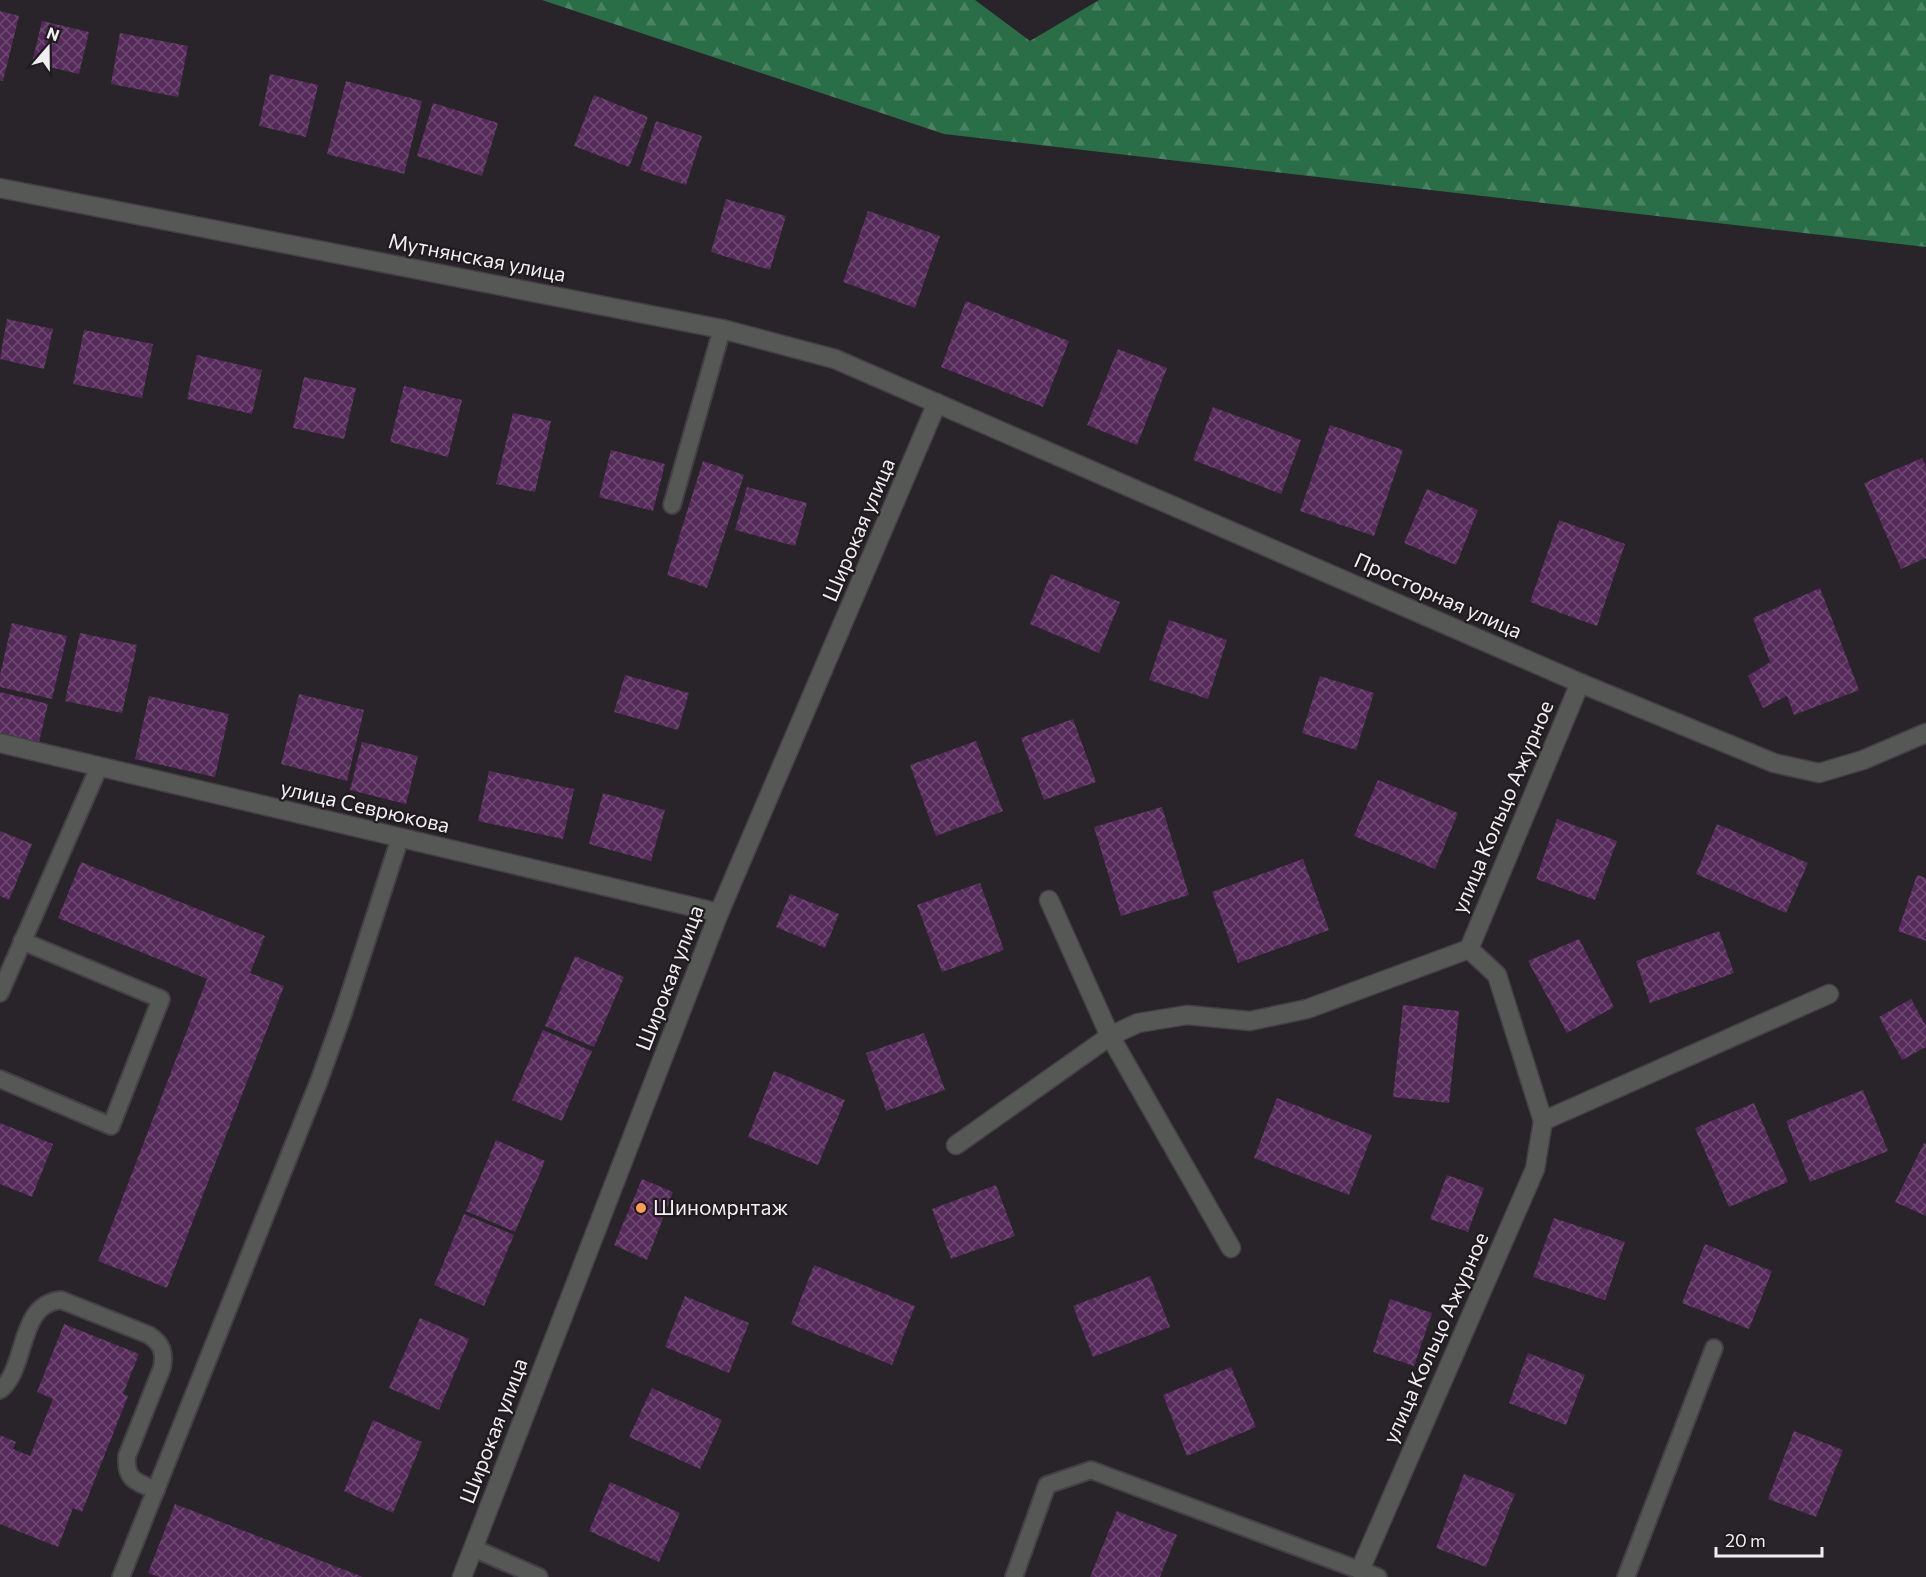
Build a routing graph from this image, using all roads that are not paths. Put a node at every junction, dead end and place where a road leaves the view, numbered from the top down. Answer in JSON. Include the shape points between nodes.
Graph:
{"nodes":[{"id":1,"x":0,"y":188,"type":"edge"},
{"id":2,"x":722,"y":329,"type":"junction"},
{"id":3,"x":937,"y":403,"type":"junction"},
{"id":4,"x":672,"y":505,"type":"dead end"},
{"id":5,"x":1580,"y":683,"type":"junction"},
{"id":6,"x":1926,"y":733,"type":"edge"},
{"id":7,"x":0,"y":742,"type":"edge"},
{"id":8,"x":99,"y":767,"type":"junction"},
{"id":9,"x":400,"y":838,"type":"junction"},
{"id":10,"x":1048,"y":900,"type":"dead end"},
{"id":11,"x":719,"y":913,"type":"junction"},
{"id":12,"x":22,"y":941,"type":"junction"},
{"id":13,"x":1469,"y":949,"type":"junction"},
{"id":14,"x":0,"y":993,"type":"edge"},
{"id":15,"x":1829,"y":994,"type":"dead end"},
{"id":16,"x":1110,"y":1036,"type":"junction"},
{"id":17,"x":0,"y":1079,"type":"edge"},
{"id":18,"x":1543,"y":1121,"type":"junction"},
{"id":19,"x":956,"y":1145,"type":"dead end"},
{"id":20,"x":1231,"y":1248,"type":"dead end"},
{"id":21,"x":1714,"y":1348,"type":"dead end"},
{"id":22,"x":0,"y":1390,"type":"edge"},
{"id":23,"x":156,"y":1490,"type":"junction"},
{"id":24,"x":473,"y":1548,"type":"junction"},
{"id":25,"x":1360,"y":1570,"type":"junction"},
{"id":26,"x":121,"y":1577,"type":"edge"},
{"id":27,"x":462,"y":1577,"type":"edge"},
{"id":28,"x":539,"y":1577,"type":"edge"},
{"id":29,"x":1014,"y":1577,"type":"edge"},
{"id":30,"x":1378,"y":1577,"type":"edge"},
{"id":31,"x":1626,"y":1577,"type":"edge"}],
"edges":[{"from":1,"to":2,"type":"street","name":"Мутнянская улица"},
{"from":2,"to":3,"type":"street","name":"Мутнянская улица","via":[[835,359]]},
{"from":2,"to":4,"type":"lane"},
{"from":3,"to":5,"type":"street","name":"Просторная улица"},
{"from":3,"to":11,"type":"street","name":"Широкая улица"},
{"from":5,"to":6,"type":"street","name":"Просторная улица","via":[[1774,763],[1819,773],[1863,760]]},
{"from":5,"to":13,"type":"street","name":"улица Кольцо Ажурное"},
{"from":7,"to":8,"type":"street","name":"улица Севрюкова"},
{"from":8,"to":9,"type":"street","name":"улица Севрюкова"},
{"from":8,"to":12,"type":"lane"},
{"from":9,"to":11,"type":"street","name":"улица Севрюкова"},
{"from":9,"to":23,"type":"lane","via":[[319,1081]]},
{"from":10,"to":16,"type":"street"},
{"from":11,"to":24,"type":"street","name":"Широкая улица"},
{"from":12,"to":14,"type":"lane"},
{"from":12,"to":17,"type":"lane","via":[[161,999],[111,1126]]},
{"from":13,"to":16,"type":"street","via":[[1307,1010],[1250,1021],[1187,1015],[1138,1023]]},
{"from":13,"to":18,"type":"street","name":"улица Кольцо Ажурное","via":[[1497,975]]},
{"from":15,"to":18,"type":"street"},
{"from":16,"to":19,"type":"street"},
{"from":16,"to":20,"type":"street"},
{"from":18,"to":25,"type":"street","name":"улица Кольцо Ажурное","via":[[1535,1168]]},
{"from":21,"to":31,"type":"lane"},
{"from":22,"to":23,"type":"lane","via":[[9,1378],[34,1317],[53,1301],[61,1300],[149,1335],[162,1348],[162,1368],[126,1463],[133,1480]]},
{"from":23,"to":26,"type":"lane"},
{"from":24,"to":27,"type":"street","name":"Широкая улица"},
{"from":24,"to":28,"type":"lane"},
{"from":25,"to":29,"type":"lane","via":[[1091,1470],[1047,1485]]},
{"from":25,"to":30,"type":"lane"}]}
